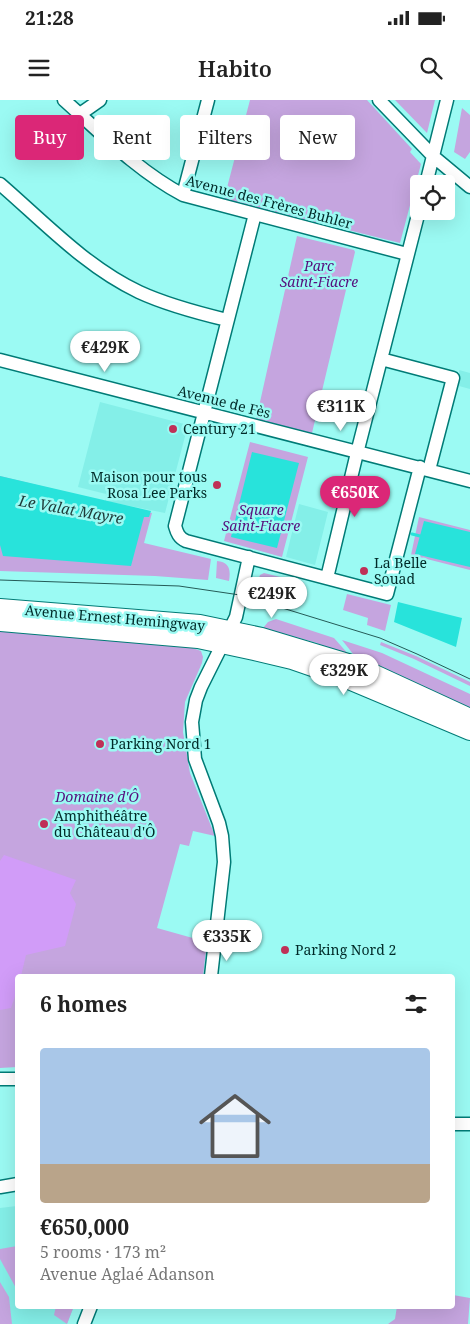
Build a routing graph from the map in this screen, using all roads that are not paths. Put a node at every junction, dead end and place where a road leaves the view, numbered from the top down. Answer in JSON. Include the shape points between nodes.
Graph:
{"nodes":[{"id":1,"x":64,"y":100,"type":"edge"},
{"id":2,"x":100,"y":100,"type":"edge"},
{"id":3,"x":208,"y":100,"type":"edge"},
{"id":4,"x":379,"y":100,"type":"edge"},
{"id":5,"x":447,"y":100,"type":"edge"},
{"id":6,"x":80,"y":114,"type":"junction"},
{"id":7,"x":434,"y":157,"type":"junction"},
{"id":8,"x":429,"y":175,"type":"edge"},
{"id":9,"x":0,"y":184,"type":"edge"},
{"id":10,"x":470,"y":187,"type":"edge"},
{"id":11,"x":183,"y":196,"type":"junction"},
{"id":12,"x":255,"y":214,"type":"junction"},
{"id":13,"x":416,"y":220,"type":"edge"},
{"id":14,"x":407,"y":254,"type":"junction"},
{"id":15,"x":227,"y":320,"type":"junction"},
{"id":16,"x":0,"y":360,"type":"edge"},
{"id":17,"x":381,"y":360,"type":"junction"},
{"id":18,"x":203,"y":413,"type":"junction"},
{"id":19,"x":358,"y":451,"type":"junction"},
{"id":20,"x":424,"y":469,"type":"junction"},
{"id":21,"x":470,"y":481,"type":"edge"},
{"id":22,"x":249,"y":557,"type":"junction"},
{"id":23,"x":327,"y":578,"type":"junction"},
{"id":24,"x":0,"y":608,"type":"edge"},
{"id":25,"x":0,"y":622,"type":"edge"},
{"id":26,"x":229,"y":630,"type":"junction"},
{"id":27,"x":470,"y":718,"type":"edge"},
{"id":28,"x":470,"y":731,"type":"edge"},
{"id":29,"x":211,"y":974,"type":"edge"},
{"id":30,"x":0,"y":1079,"type":"edge"},
{"id":31,"x":15,"y":1079,"type":"edge"},
{"id":32,"x":455,"y":1124,"type":"edge"},
{"id":33,"x":470,"y":1124,"type":"edge"},
{"id":34,"x":15,"y":1184,"type":"edge"},
{"id":35,"x":0,"y":1187,"type":"edge"},
{"id":36,"x":90,"y":1309,"type":"edge"},
{"id":37,"x":84,"y":1324,"type":"edge"}],
"edges":[{"from":1,"to":6,"type":"street","name":"Avenue des Frères Buhler"},
{"from":2,"to":6,"type":"street"},
{"from":3,"to":11,"type":"street"},
{"from":4,"to":7,"type":"street"},
{"from":5,"to":7,"type":"street"},
{"from":6,"to":11,"type":"street","name":"Avenue des Frères Buhler","via":[[145,172]]},
{"from":7,"to":8,"type":"street"},
{"from":7,"to":10,"type":"street"},
{"from":9,"to":15,"type":"street","via":[[89,261],[138,292]]},
{"from":11,"to":12,"type":"street","name":"Avenue des Frères Buhler"},
{"from":12,"to":14,"type":"street","name":"Avenue des Frères Buhler"},
{"from":12,"to":15,"type":"street"},
{"from":13,"to":14,"type":"street"},
{"from":14,"to":17,"type":"street"},
{"from":15,"to":18,"type":"street"},
{"from":16,"to":18,"type":"street","name":"Avenue de Fès"},
{"from":17,"to":19,"type":"street"},
{"from":17,"to":20,"type":"street","via":[[453,378]]},
{"from":18,"to":19,"type":"street","name":"Avenue de Fès"},
{"from":18,"to":22,"type":"street","via":[[175,526],[177,533],[186,541]]},
{"from":19,"to":20,"type":"street","name":"Avenue de Fès"},
{"from":19,"to":23,"type":"street"},
{"from":20,"to":21,"type":"street","name":"Avenue de Fès"},
{"from":20,"to":23,"type":"street","via":[[387,594]]},
{"from":22,"to":23,"type":"street"},
{"from":22,"to":26,"type":"street"},
{"from":24,"to":26,"type":"main road","name":"Avenue Ernest Hemingway","via":[[174,621]]},
{"from":25,"to":26,"type":"main road","name":"Avenue Ernest Hemingway","via":[[198,639]]},
{"from":26,"to":27,"type":"main road","name":"Avenue Ernest Hemingway","via":[[355,665]]},
{"from":26,"to":28,"type":"main road","name":"Avenue Ernest Hemingway","via":[[292,660],[344,678]]},
{"from":26,"to":29,"type":"street","via":[[201,687],[192,722],[195,759],[219,822],[224,862]]},
{"from":30,"to":31,"type":"street"},
{"from":32,"to":33,"type":"street"},
{"from":34,"to":35,"type":"street"},
{"from":36,"to":37,"type":"street"}]}
